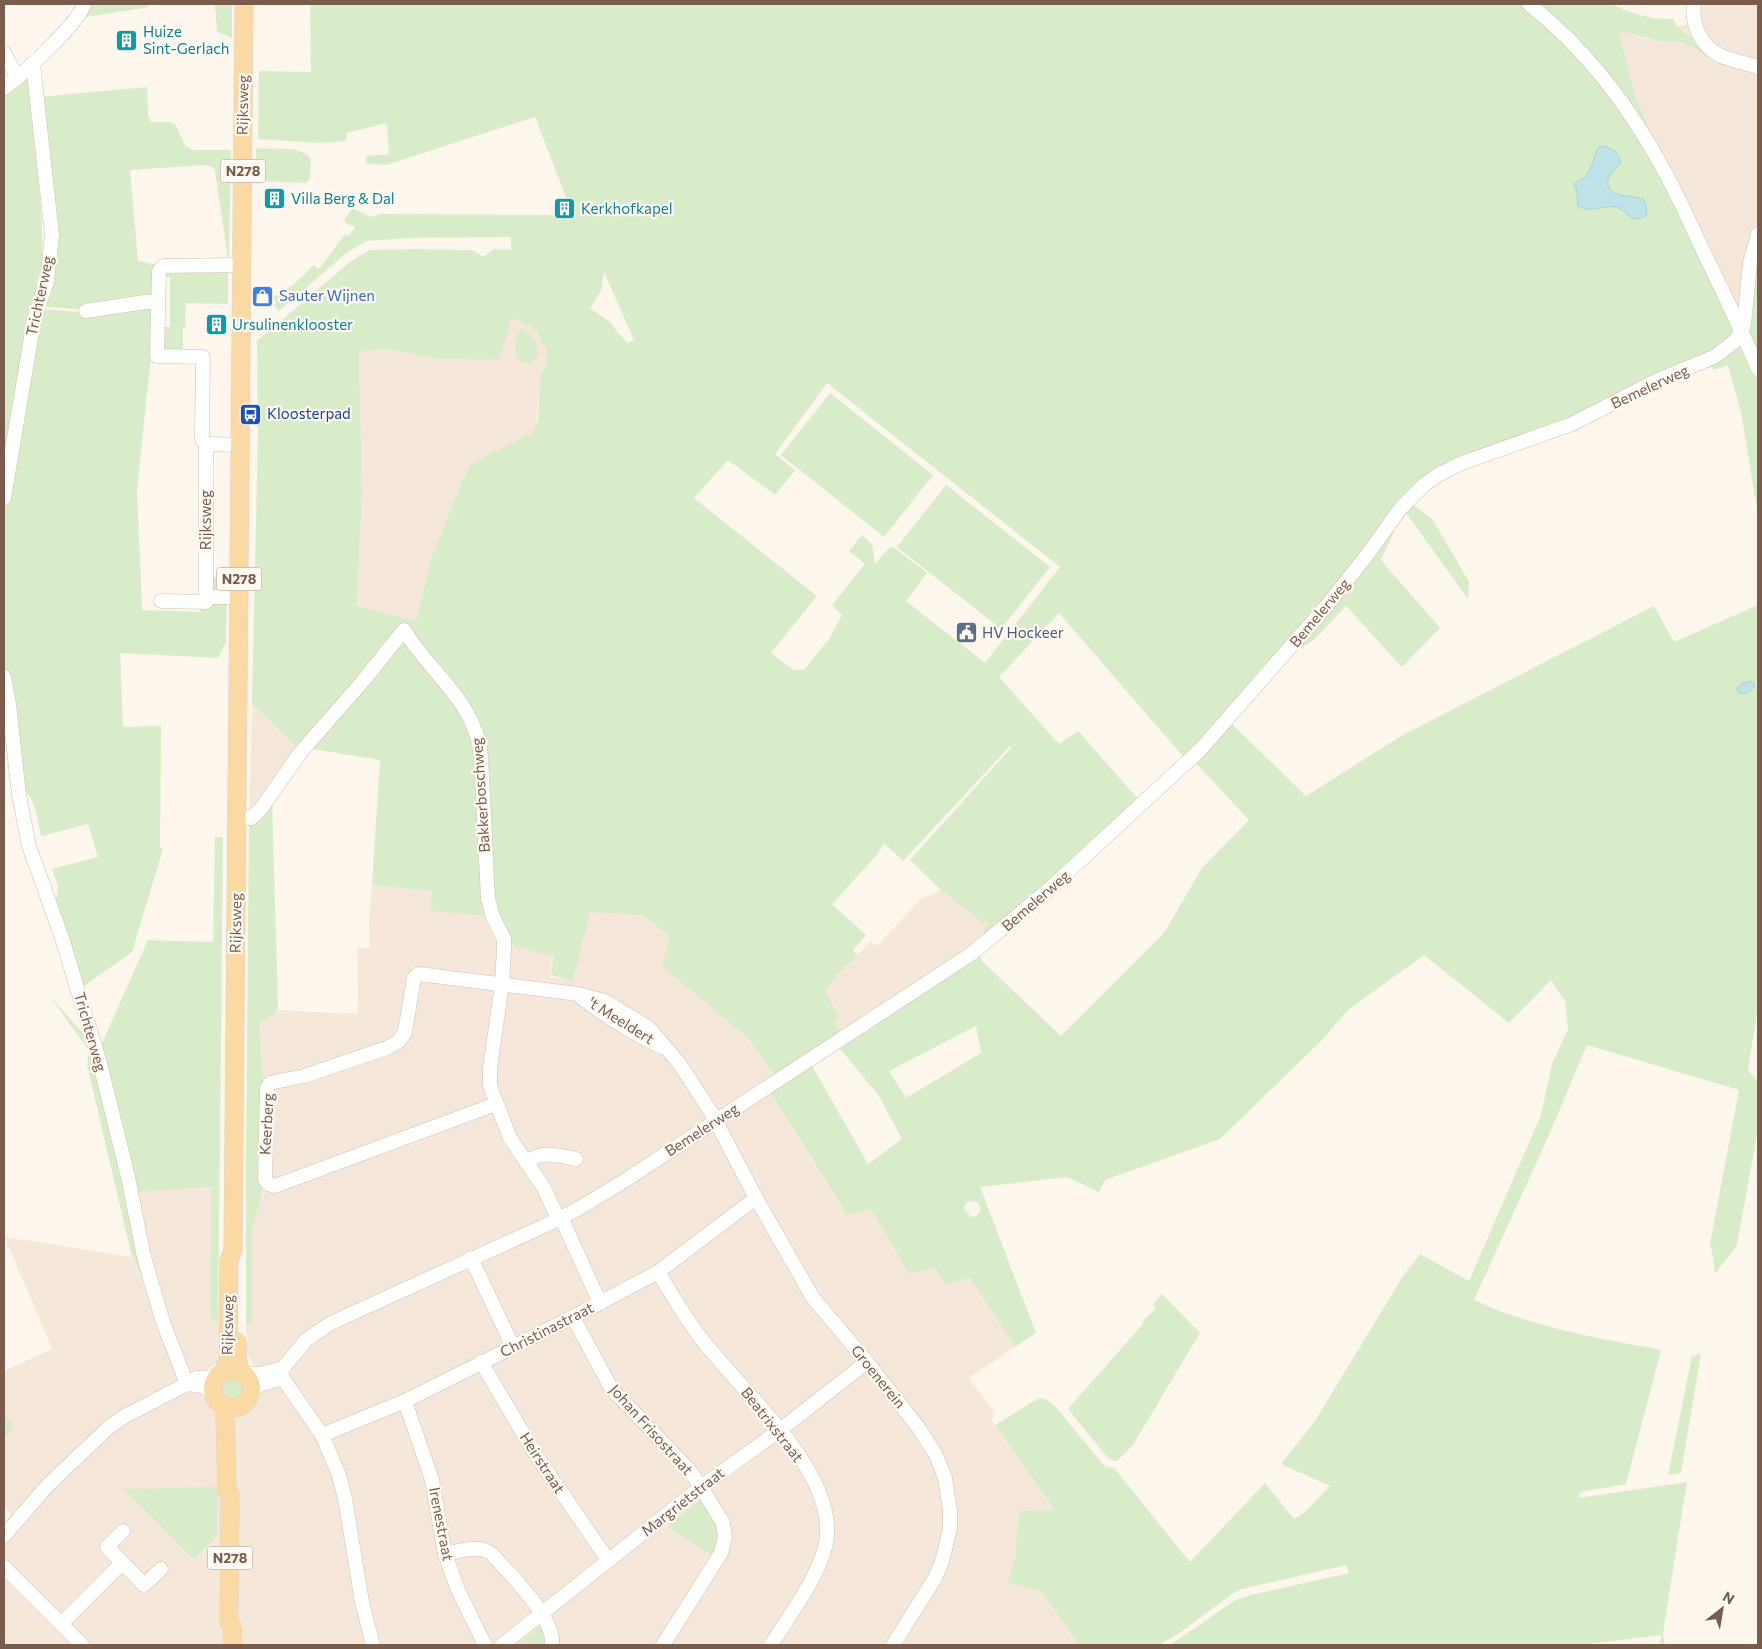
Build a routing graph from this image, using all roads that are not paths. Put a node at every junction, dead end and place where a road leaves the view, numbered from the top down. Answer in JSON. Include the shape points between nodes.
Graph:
{"nodes":[{"id":1,"x":84,"y":4,"type":"edge"},
{"id":2,"x":244,"y":4,"type":"edge"},
{"id":3,"x":1529,"y":4,"type":"edge"},
{"id":4,"x":1694,"y":4,"type":"edge"},
{"id":5,"x":4,"y":53,"type":"edge"},
{"id":6,"x":33,"y":64,"type":"junction"},
{"id":7,"x":1758,"y":67,"type":"edge"},
{"id":8,"x":18,"y":78,"type":"junction"},
{"id":9,"x":4,"y":88,"type":"edge"},
{"id":10,"x":1758,"y":234,"type":"edge"},
{"id":11,"x":242,"y":265,"type":"junction"},
{"id":12,"x":158,"y":302,"type":"junction"},
{"id":13,"x":86,"y":311,"type":"dead end"},
{"id":14,"x":1742,"y":330,"type":"junction"},
{"id":15,"x":1755,"y":357,"type":"edge"},
{"id":16,"x":1758,"y":369,"type":"edge"},
{"id":17,"x":206,"y":444,"type":"junction"},
{"id":18,"x":240,"y":445,"type":"junction"},
{"id":19,"x":4,"y":498,"type":"edge"},
{"id":20,"x":206,"y":596,"type":"junction"},
{"id":21,"x":239,"y":597,"type":"junction"},
{"id":22,"x":161,"y":601,"type":"dead end"},
{"id":23,"x":4,"y":677,"type":"edge"},
{"id":24,"x":237,"y":818,"type":"junction"},
{"id":25,"x":502,"y":984,"type":"junction"},
{"id":26,"x":496,"y":1104,"type":"junction"},
{"id":27,"x":716,"y":1121,"type":"junction"},
{"id":28,"x":576,"y":1159,"type":"dead end"},
{"id":29,"x":526,"y":1162,"type":"junction"},
{"id":30,"x":756,"y":1198,"type":"junction"},
{"id":31,"x":559,"y":1218,"type":"junction"},
{"id":32,"x":471,"y":1258,"type":"junction"},
{"id":33,"x":658,"y":1272,"type":"junction"},
{"id":34,"x":600,"y":1303,"type":"junction"},
{"id":35,"x":573,"y":1317,"type":"junction"},
{"id":36,"x":513,"y":1347,"type":"junction"},
{"id":37,"x":481,"y":1362,"type":"junction"},
{"id":38,"x":867,"y":1362,"type":"junction"},
{"id":39,"x":280,"y":1371,"type":"junction"},
{"id":40,"x":187,"y":1384,"type":"junction"},
{"id":41,"x":232,"y":1386,"type":"junction"},
{"id":42,"x":405,"y":1401,"type":"junction"},
{"id":43,"x":780,"y":1430,"type":"junction"},
{"id":44,"x":322,"y":1435,"type":"junction"},
{"id":45,"x":701,"y":1487,"type":"junction"},
{"id":46,"x":123,"y":1531,"type":"dead end"},
{"id":47,"x":4,"y":1536,"type":"edge"},
{"id":48,"x":445,"y":1554,"type":"junction"},
{"id":49,"x":608,"y":1560,"type":"junction"},
{"id":50,"x":122,"y":1563,"type":"junction"},
{"id":51,"x":4,"y":1567,"type":"edge"},
{"id":52,"x":161,"y":1569,"type":"dead end"},
{"id":53,"x":543,"y":1613,"type":"junction"},
{"id":54,"x":229,"y":1622,"type":"junction"},
{"id":55,"x":61,"y":1624,"type":"junction"},
{"id":56,"x":82,"y":1645,"type":"edge"},
{"id":57,"x":226,"y":1645,"type":"edge"},
{"id":58,"x":233,"y":1645,"type":"edge"},
{"id":59,"x":373,"y":1645,"type":"edge"},
{"id":60,"x":485,"y":1645,"type":"edge"},
{"id":61,"x":502,"y":1645,"type":"edge"},
{"id":62,"x":552,"y":1645,"type":"edge"},
{"id":63,"x":663,"y":1645,"type":"edge"},
{"id":64,"x":771,"y":1645,"type":"edge"},
{"id":65,"x":893,"y":1645,"type":"edge"}],
"edges":[{"from":1,"to":6,"type":"street","via":[[83,10]]},
{"from":2,"to":11,"type":"main road","name":"Rijksweg","number":"N278"},
{"from":3,"to":14,"type":"street","via":[[1592,66],[1644,137],[1670,182]]},
{"from":4,"to":7,"type":"street","via":[[1694,20],[1708,46],[1720,55]]},
{"from":5,"to":8,"type":"street"},
{"from":6,"to":8,"type":"street"},
{"from":6,"to":19,"type":"street","name":"Trichterweg","via":[[52,234],[46,281],[34,320]]},
{"from":8,"to":9,"type":"street"},
{"from":10,"to":14,"type":"street","via":[[1750,263]]},
{"from":11,"to":12,"type":"street","name":"Rijksweg","via":[[162,266]]},
{"from":11,"to":18,"type":"main road","name":"Rijksweg","number":"N278"},
{"from":12,"to":13,"type":"street"},
{"from":12,"to":17,"type":"street","name":"Rijksweg","via":[[158,356],[203,357],[202,439]]},
{"from":14,"to":15,"type":"street"},
{"from":14,"to":27,"type":"street","name":"Bemelerweg","via":[[1735,341],[1714,357],[1642,388],[1572,424],[1476,458],[1425,484],[1401,508],[1329,603],[1200,750],[1045,894],[971,954]]},
{"from":15,"to":16,"type":"street"},
{"from":17,"to":18,"type":"street"},
{"from":17,"to":20,"type":"street","name":"Rijksweg"},
{"from":18,"to":21,"type":"main road","name":"Rijksweg","number":"N278"},
{"from":20,"to":21,"type":"street"},
{"from":20,"to":22,"type":"street","via":[[206,602]]},
{"from":21,"to":24,"type":"main road","name":"Rijksweg","number":"N278"},
{"from":23,"to":40,"type":"street","name":"Trichterweg","via":[[19,795],[30,846],[99,1060],[144,1257],[166,1330]]},
{"from":24,"to":25,"type":"street","name":"Bakkerboschweg","via":[[251,818],[261,809],[300,753],[404,630],[462,703],[478,734],[488,898],[504,939]]},
{"from":24,"to":41,"type":"main road","name":"Rijksweg","number":"N278","via":[[233,1250],[229,1261],[228,1359]]},
{"from":25,"to":26,"type":"street","name":"Bakkerboschweg","via":[[489,1078]]},
{"from":25,"to":26,"type":"street","name":"Keerberg","via":[[416,975],[406,1032],[399,1041],[316,1072],[270,1083],[267,1088],[265,1179],[274,1186]]},
{"from":25,"to":27,"type":"street","name":"'t Meeldert","via":[[578,994],[598,1010],[664,1048],[679,1063]]},
{"from":26,"to":29,"type":"street","name":"Bakkerboschweg","via":[[510,1138]]},
{"from":27,"to":30,"type":"street","name":"Groenerein"},
{"from":27,"to":31,"type":"street","name":"Bemelerweg","via":[[606,1192]]},
{"from":28,"to":29,"type":"street","via":[[548,1153]]},
{"from":29,"to":31,"type":"street","name":"Bakkerboschweg"},
{"from":30,"to":33,"type":"street","name":"Christinastraat"},
{"from":30,"to":38,"type":"street","name":"Groenerein","via":[[812,1298]]},
{"from":31,"to":32,"type":"street","name":"Bemelerweg"},
{"from":31,"to":34,"type":"street"},
{"from":32,"to":36,"type":"street"},
{"from":32,"to":39,"type":"street","name":"Bemelerweg","via":[[325,1326],[306,1340]]},
{"from":33,"to":34,"type":"street","name":"Christinastraat"},
{"from":33,"to":43,"type":"street","name":"Beatrixstraat","via":[[698,1334]]},
{"from":34,"to":35,"type":"street","name":"Christinastraat"},
{"from":35,"to":36,"type":"street","name":"Christinastraat"},
{"from":35,"to":45,"type":"street","name":"Johan Frisostraat","via":[[611,1388],[690,1471]]},
{"from":36,"to":37,"type":"street","name":"Christinastraat"},
{"from":37,"to":42,"type":"street","name":"Christinastraat"},
{"from":37,"to":49,"type":"street","name":"Heirstraat","via":[[536,1455]]},
{"from":38,"to":43,"type":"street","name":"Margrietstraat"},
{"from":38,"to":65,"type":"street","name":"Groenerein","via":[[936,1455],[945,1478],[950,1510],[950,1528],[942,1562]]},
{"from":39,"to":41,"type":"street","name":"Bemelerweg","via":[[276,1380],[259,1385]]},
{"from":39,"to":44,"type":"street"},
{"from":40,"to":41,"type":"street","name":"Bemelerweg","via":[[196,1378]]},
{"from":40,"to":47,"type":"street","name":"Bemelerweg","via":[[109,1427],[47,1486]]},
{"from":41,"to":54,"type":"main road","name":"Rijksweg","number":"N278","via":[[225,1414],[227,1490],[230,1494]]},
{"from":42,"to":44,"type":"street","name":"Christinastraat"},
{"from":42,"to":48,"type":"street","name":"Irenestraat","via":[[432,1480]]},
{"from":43,"to":45,"type":"street","name":"Margrietstraat"},
{"from":43,"to":64,"type":"street","name":"Beatrixstraat","via":[[821,1493],[827,1534],[815,1574]]},
{"from":44,"to":59,"type":"street","via":[[345,1499],[362,1602]]},
{"from":45,"to":49,"type":"street","name":"Margrietstraat"},
{"from":45,"to":63,"type":"street","name":"Johan Frisostraat","via":[[723,1523],[725,1537],[721,1553]]},
{"from":46,"to":50,"type":"street","via":[[107,1547]]},
{"from":48,"to":53,"type":"street","via":[[480,1548],[487,1550]]},
{"from":48,"to":60,"type":"street","name":"Irenestraat","via":[[458,1590]]},
{"from":49,"to":53,"type":"street","name":"Margrietstraat"},
{"from":50,"to":52,"type":"street","via":[[144,1585]]},
{"from":50,"to":55,"type":"street"},
{"from":51,"to":55,"type":"street"},
{"from":53,"to":61,"type":"street","name":"Margrietstraat"},
{"from":53,"to":62,"type":"street","via":[[553,1639]]},
{"from":54,"to":57,"type":"main road","name":"Rijksweg","number":"N278"},
{"from":54,"to":58,"type":"main road","name":"Rijksweg","number":"N278"},
{"from":55,"to":56,"type":"street"}]}
